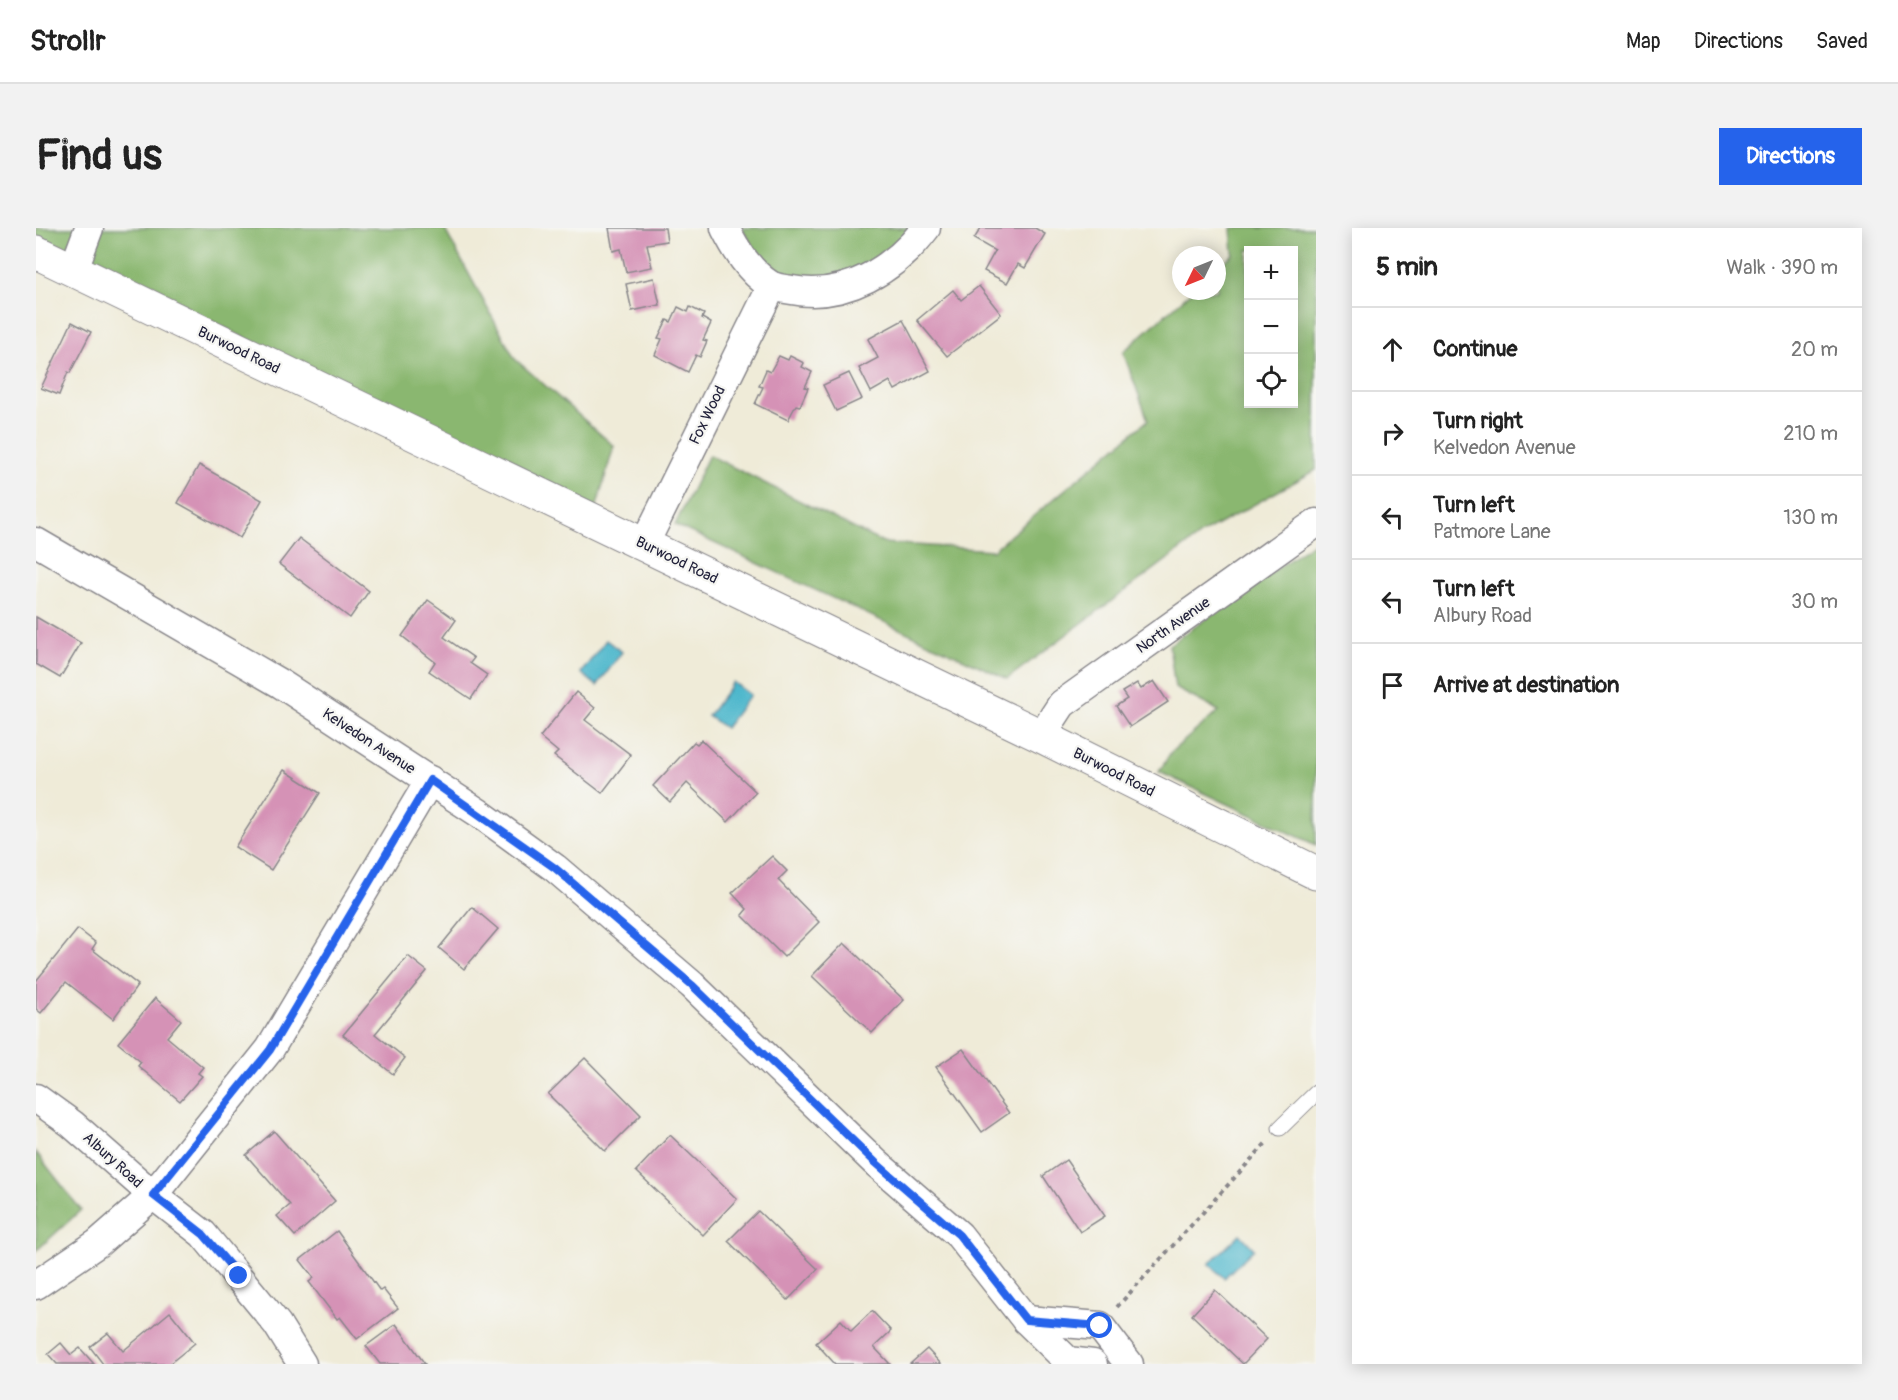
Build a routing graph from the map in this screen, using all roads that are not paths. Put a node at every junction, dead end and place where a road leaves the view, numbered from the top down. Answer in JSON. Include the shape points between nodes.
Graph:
{"nodes":[{"id":1,"x":89,"y":228,"type":"edge"},
{"id":2,"x":725,"y":228,"type":"edge"},
{"id":3,"x":926,"y":228,"type":"edge"},
{"id":4,"x":36,"y":252,"type":"edge"},
{"id":5,"x":73,"y":271,"type":"junction"},
{"id":6,"x":772,"y":286,"type":"junction"},
{"id":7,"x":1316,"y":523,"type":"edge"},
{"id":8,"x":36,"y":542,"type":"edge"},
{"id":9,"x":644,"y":544,"type":"junction"},
{"id":10,"x":1041,"y":736,"type":"junction"},
{"id":11,"x":430,"y":780,"type":"junction"},
{"id":12,"x":1316,"y":873,"type":"edge"},
{"id":13,"x":1316,"y":1093,"type":"edge"},
{"id":14,"x":36,"y":1098,"type":"edge"},
{"id":15,"x":1280,"y":1128,"type":"road end"},
{"id":16,"x":153,"y":1195,"type":"junction"},
{"id":17,"x":36,"y":1285,"type":"edge"},
{"id":18,"x":1026,"y":1320,"type":"junction"},
{"id":19,"x":302,"y":1364,"type":"edge"},
{"id":20,"x":1093,"y":1364,"type":"edge"},
{"id":21,"x":1129,"y":1364,"type":"edge"}],
"edges":[{"from":1,"to":5,"type":"street"},
{"from":2,"to":6,"type":"street","via":[[736,251]]},
{"from":3,"to":6,"type":"street","via":[[889,266],[845,287],[823,293]]},
{"from":4,"to":5,"type":"street","name":"Burwood Road"},
{"from":5,"to":9,"type":"street","name":"Burwood Road"},
{"from":6,"to":9,"type":"street","name":"Fox Wood"},
{"from":7,"to":10,"type":"street","name":"North Avenue","via":[[1062,704]]},
{"from":8,"to":11,"type":"street","name":"Kelvedon Avenue","via":[[281,684]]},
{"from":9,"to":10,"type":"street","name":"Burwood Road"},
{"from":10,"to":12,"type":"street","name":"Burwood Road"},
{"from":11,"to":16,"type":"street","via":[[270,1050]]},
{"from":11,"to":18,"type":"street","name":"Kelvedon Avenue","via":[[555,868],[692,985],[875,1162],[959,1235]]},
{"from":13,"to":15,"type":"lane"},
{"from":14,"to":16,"type":"street","name":"Albury Road"},
{"from":16,"to":17,"type":"street","via":[[98,1243]]},
{"from":16,"to":19,"type":"street","name":"Albury Road","via":[[203,1234],[277,1324]]},
{"from":18,"to":20,"type":"street","name":"Kelvedon Avenue","via":[[1068,1361]]},
{"from":18,"to":21,"type":"street","via":[[1100,1326]]}]}
